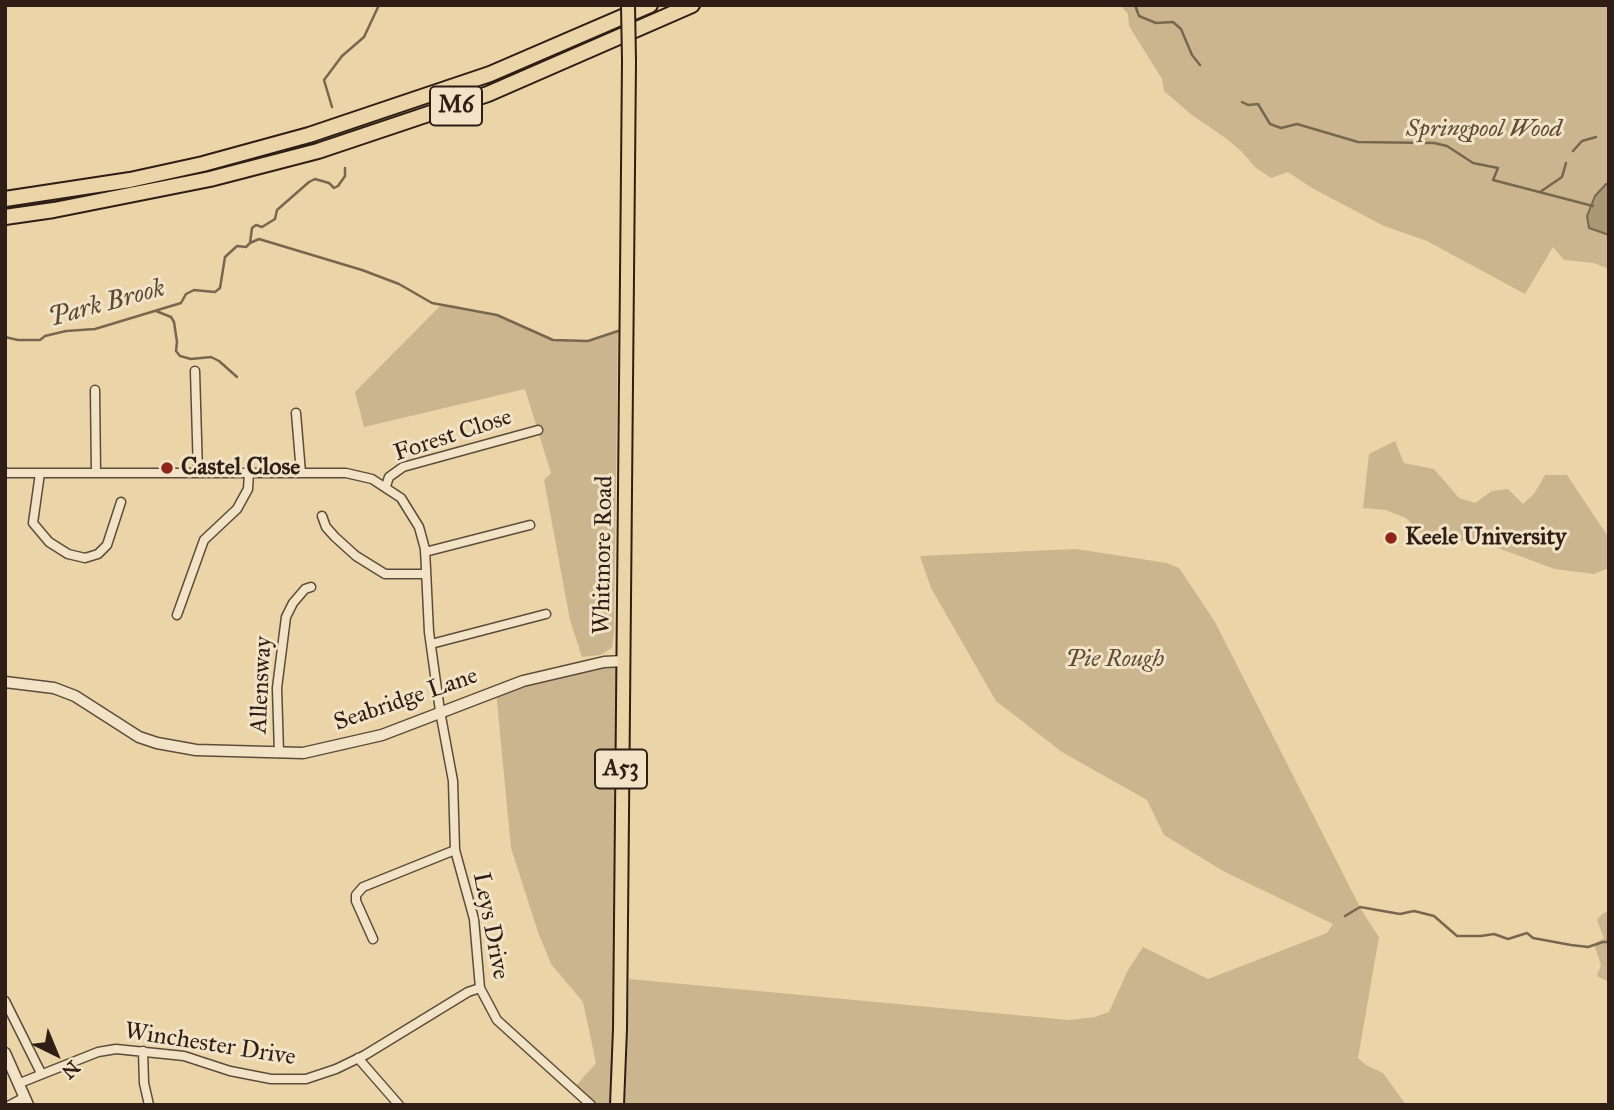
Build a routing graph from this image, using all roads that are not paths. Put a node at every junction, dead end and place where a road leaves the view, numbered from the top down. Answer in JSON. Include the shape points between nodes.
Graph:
{"nodes":[{"id":1,"x":628,"y":5,"type":"edge"},
{"id":2,"x":650,"y":5,"type":"edge"},
{"id":3,"x":692,"y":5,"type":"edge"},
{"id":4,"x":5,"y":199,"type":"edge"},
{"id":5,"x":5,"y":217,"type":"edge"},
{"id":6,"x":195,"y":371,"type":"dead end"},
{"id":7,"x":96,"y":390,"type":"dead end"},
{"id":8,"x":296,"y":413,"type":"dead end"},
{"id":9,"x":538,"y":430,"type":"dead end"},
{"id":10,"x":5,"y":473,"type":"edge"},
{"id":11,"x":40,"y":473,"type":"junction"},
{"id":12,"x":96,"y":473,"type":"junction"},
{"id":13,"x":198,"y":473,"type":"junction"},
{"id":14,"x":248,"y":473,"type":"junction"},
{"id":15,"x":301,"y":473,"type":"junction"},
{"id":16,"x":386,"y":486,"type":"junction"},
{"id":17,"x":121,"y":502,"type":"dead end"},
{"id":18,"x":322,"y":516,"type":"dead end"},
{"id":19,"x":530,"y":525,"type":"dead end"},
{"id":20,"x":425,"y":552,"type":"junction"},
{"id":21,"x":425,"y":574,"type":"junction"},
{"id":22,"x":311,"y":587,"type":"dead end"},
{"id":23,"x":546,"y":614,"type":"dead end"},
{"id":24,"x":177,"y":615,"type":"dead end"},
{"id":25,"x":431,"y":644,"type":"junction"},
{"id":26,"x":623,"y":661,"type":"junction"},
{"id":27,"x":5,"y":682,"type":"edge"},
{"id":28,"x":440,"y":711,"type":"junction"},
{"id":29,"x":279,"y":753,"type":"junction"},
{"id":30,"x":455,"y":850,"type":"junction"},
{"id":31,"x":373,"y":939,"type":"dead end"},
{"id":32,"x":480,"y":988,"type":"junction"},
{"id":33,"x":5,"y":1001,"type":"edge"},
{"id":34,"x":143,"y":1051,"type":"junction"},
{"id":35,"x":358,"y":1058,"type":"junction"},
{"id":36,"x":7,"y":1059,"type":"edge"},
{"id":37,"x":41,"y":1073,"type":"junction"},
{"id":38,"x":20,"y":1083,"type":"junction"},
{"id":39,"x":27,"y":1101,"type":"edge"},
{"id":40,"x":10,"y":1105,"type":"edge"},
{"id":41,"x":149,"y":1105,"type":"edge"},
{"id":42,"x":399,"y":1105,"type":"edge"},
{"id":43,"x":591,"y":1105,"type":"edge"},
{"id":44,"x":617,"y":1105,"type":"edge"}],
"edges":[{"from":1,"to":26,"type":"highway","name":"Whitmore Road","number":"A53","bridge":true},
{"from":2,"to":4,"type":"highway","number":"M6","via":[[490,74],[309,135],[130,180]]},
{"from":3,"to":5,"type":"highway","number":"M6","via":[[488,94],[332,147],[210,180]]},
{"from":6,"to":13,"type":"street"},
{"from":7,"to":12,"type":"street"},
{"from":8,"to":15,"type":"street"},
{"from":9,"to":16,"type":"street","name":"Forest Close","via":[[403,467],[389,477]]},
{"from":10,"to":11,"type":"street"},
{"from":11,"to":12,"type":"street"},
{"from":11,"to":17,"type":"street","via":[[33,523],[49,542],[68,554],[85,558],[98,554],[107,545]]},
{"from":12,"to":13,"type":"street"},
{"from":13,"to":14,"type":"street"},
{"from":14,"to":15,"type":"street"},
{"from":14,"to":24,"type":"street","via":[[248,489],[237,509],[204,540]]},
{"from":15,"to":16,"type":"street","via":[[346,473]]},
{"from":16,"to":20,"type":"street","name":"Leys Drive","via":[[412,513]]},
{"from":18,"to":21,"type":"street","via":[[335,537],[385,574]]},
{"from":19,"to":20,"type":"street"},
{"from":20,"to":21,"type":"street","name":"Leys Drive"},
{"from":21,"to":25,"type":"street","name":"Leys Drive"},
{"from":22,"to":29,"type":"street","name":"Allensway","via":[[293,603],[286,617],[277,688]]},
{"from":23,"to":25,"type":"street"},
{"from":25,"to":28,"type":"street","name":"Leys Drive"},
{"from":26,"to":28,"type":"street","name":"Seabridge Lane","via":[[523,681]]},
{"from":26,"to":44,"type":"highway","name":"Whitmore Road","number":"A53"},
{"from":27,"to":29,"type":"street","name":"Seabridge Lane","via":[[54,688],[75,696],[131,733],[158,743],[196,750]]},
{"from":28,"to":29,"type":"street","name":"Seabridge Lane","via":[[382,735],[325,750]]},
{"from":28,"to":30,"type":"street","name":"Leys Drive","via":[[453,781]]},
{"from":30,"to":31,"type":"street","via":[[363,887],[356,901]]},
{"from":30,"to":32,"type":"street","name":"Leys Drive","via":[[474,919]]},
{"from":32,"to":35,"type":"street","name":"Winchester Drive"},
{"from":32,"to":43,"type":"street","name":"Leys Drive","via":[[497,1020]]},
{"from":33,"to":37,"type":"street"},
{"from":34,"to":35,"type":"street","name":"Winchester Drive","via":[[184,1056],[271,1079],[306,1079]]},
{"from":34,"to":37,"type":"street","name":"Winchester Drive","via":[[98,1052]]},
{"from":34,"to":41,"type":"street"},
{"from":35,"to":42,"type":"street"},
{"from":36,"to":38,"type":"street"},
{"from":37,"to":38,"type":"street","name":"Winchester Drive"},
{"from":38,"to":39,"type":"street"},
{"from":39,"to":40,"type":"street"}]}
